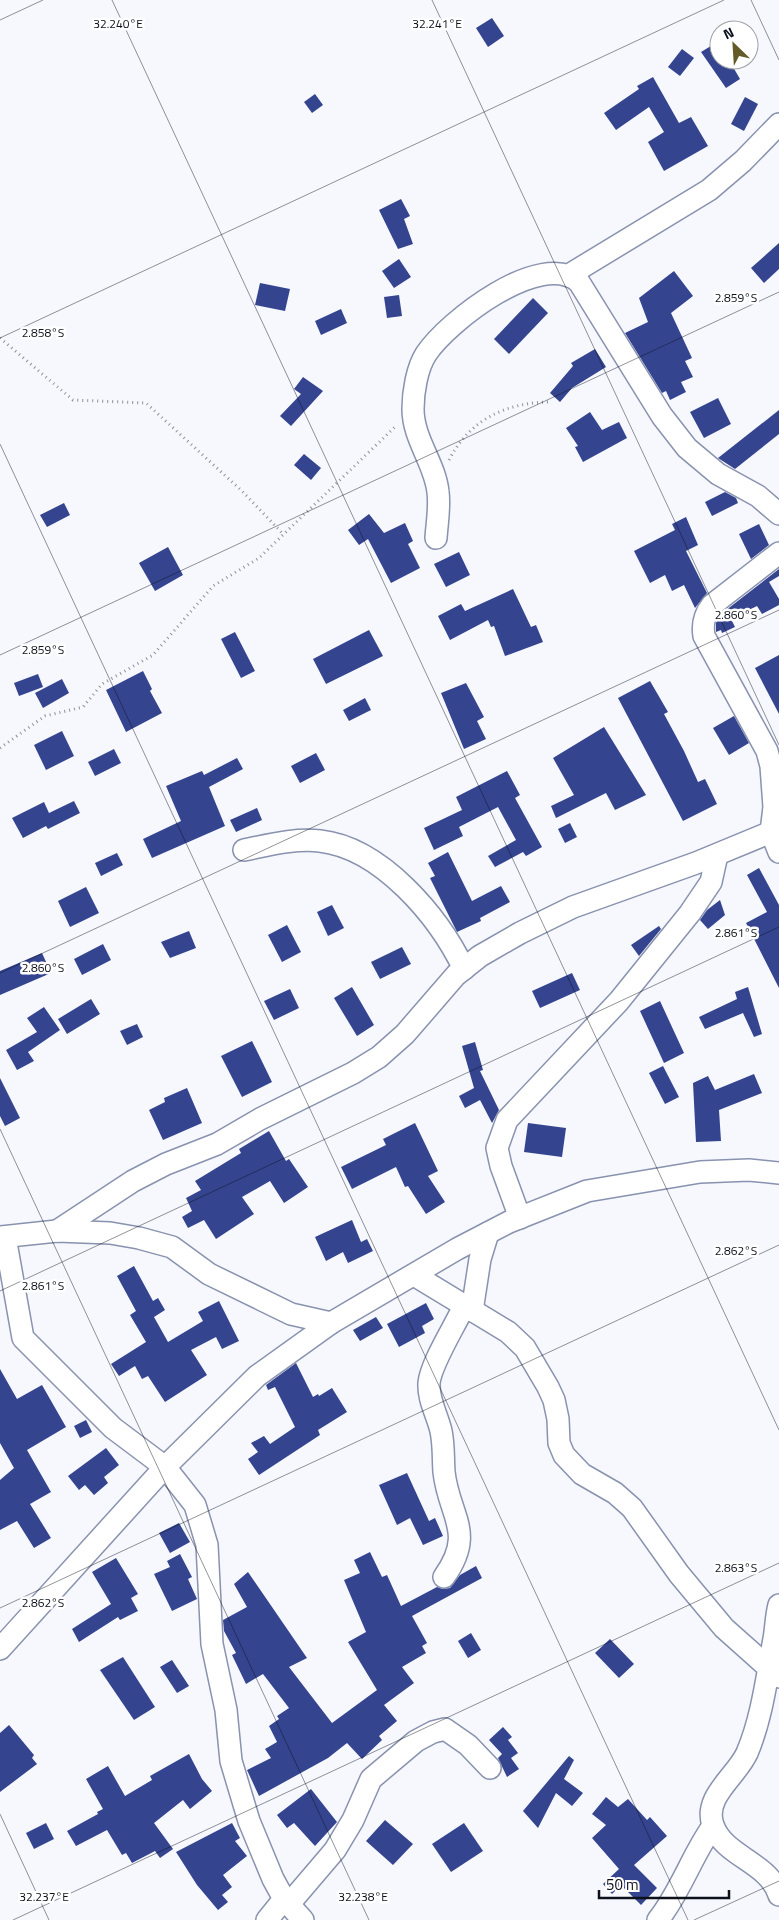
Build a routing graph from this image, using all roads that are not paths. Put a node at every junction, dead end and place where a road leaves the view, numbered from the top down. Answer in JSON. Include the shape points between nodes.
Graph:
{"nodes":[{"id":1,"x":779,"y":124,"type":"edge"},
{"id":2,"x":569,"y":275,"type":"junction"},
{"id":3,"x":779,"y":514,"type":"edge"},
{"id":4,"x":436,"y":538,"type":"dead end"},
{"id":5,"x":779,"y":553,"type":"edge"},
{"id":6,"x":775,"y":828,"type":"edge"},
{"id":7,"x":244,"y":850,"type":"dead end"},
{"id":8,"x":779,"y":852,"type":"edge"},
{"id":9,"x":717,"y":855,"type":"junction"},
{"id":10,"x":464,"y":969,"type":"junction"},
{"id":11,"x":779,"y":1173,"type":"edge"},
{"id":12,"x":520,"y":1218,"type":"junction"},
{"id":13,"x":58,"y":1232,"type":"junction"},
{"id":14,"x":488,"y":1233,"type":"junction"},
{"id":15,"x":2,"y":1237,"type":"edge"},
{"id":16,"x":414,"y":1275,"type":"junction"},
{"id":17,"x":468,"y":1309,"type":"junction"},
{"id":18,"x":331,"y":1323,"type":"junction"},
{"id":19,"x":165,"y":1467,"type":"junction"},
{"id":20,"x":444,"y":1577,"type":"dead end"},
{"id":21,"x":779,"y":1605,"type":"edge"},
{"id":22,"x":0,"y":1649,"type":"edge"},
{"id":23,"x":774,"y":1672,"type":"edge"},
{"id":24,"x":490,"y":1768,"type":"dead end"},
{"id":25,"x":713,"y":1826,"type":"junction"},
{"id":26,"x":779,"y":1896,"type":"edge"},
{"id":27,"x":286,"y":1902,"type":"junction"},
{"id":28,"x":267,"y":1920,"type":"edge"},
{"id":29,"x":303,"y":1920,"type":"edge"},
{"id":30,"x":658,"y":1920,"type":"edge"}],
"edges":[{"from":1,"to":2,"type":"street","via":[[709,190]]},
{"from":2,"to":3,"type":"street","via":[[584,289],[662,416],[687,448],[718,474],[758,496]]},
{"from":2,"to":4,"type":"street","via":[[557,273],[516,283],[499,291],[456,320],[424,356],[413,409],[417,435],[438,492]]},
{"from":5,"to":6,"type":"street","via":[[712,605],[706,613],[703,628],[704,636],[767,751]]},
{"from":6,"to":8,"type":"street"},
{"from":6,"to":9,"type":"street"},
{"from":7,"to":10,"type":"street","via":[[287,842],[320,841],[352,851],[420,901],[452,945]]},
{"from":9,"to":10,"type":"street","via":[[573,907],[520,933]]},
{"from":9,"to":12,"type":"street","via":[[711,882],[680,926],[619,1001],[507,1120],[497,1148],[500,1166]]},
{"from":10,"to":13,"type":"street","via":[[405,1034],[353,1074],[260,1118],[216,1144],[133,1181]]},
{"from":11,"to":12,"type":"street","via":[[749,1170],[700,1172],[587,1191]]},
{"from":12,"to":14,"type":"street"},
{"from":13,"to":15,"type":"street"},
{"from":13,"to":18,"type":"street","via":[[110,1233],[172,1248],[209,1274],[292,1314]]},
{"from":14,"to":16,"type":"street"},
{"from":14,"to":17,"type":"street"},
{"from":15,"to":19,"type":"street","via":[[23,1338],[113,1428]]},
{"from":16,"to":17,"type":"street"},
{"from":16,"to":18,"type":"street"},
{"from":17,"to":20,"type":"street","via":[[433,1368],[429,1382],[430,1400],[441,1431],[444,1473],[460,1527],[455,1562]]},
{"from":17,"to":23,"type":"street","via":[[516,1338],[537,1366],[554,1400],[559,1443],[564,1455],[582,1474],[615,1493],[632,1508],[679,1574],[724,1628]]},
{"from":18,"to":19,"type":"street","via":[[257,1376]]},
{"from":19,"to":22,"type":"street"},
{"from":19,"to":27,"type":"street","via":[[195,1505],[202,1524],[210,1573],[208,1604],[212,1644],[226,1710],[231,1761],[249,1821]]},
{"from":21,"to":23,"type":"street"},
{"from":23,"to":25,"type":"street","via":[[747,1753],[710,1809]]},
{"from":24,"to":27,"type":"street","via":[[446,1728],[416,1741],[370,1779],[353,1820],[335,1850]]},
{"from":25,"to":26,"type":"street","via":[[718,1836],[766,1874]]},
{"from":25,"to":30,"type":"street"},
{"from":27,"to":28,"type":"street"},
{"from":27,"to":29,"type":"street"}]}
